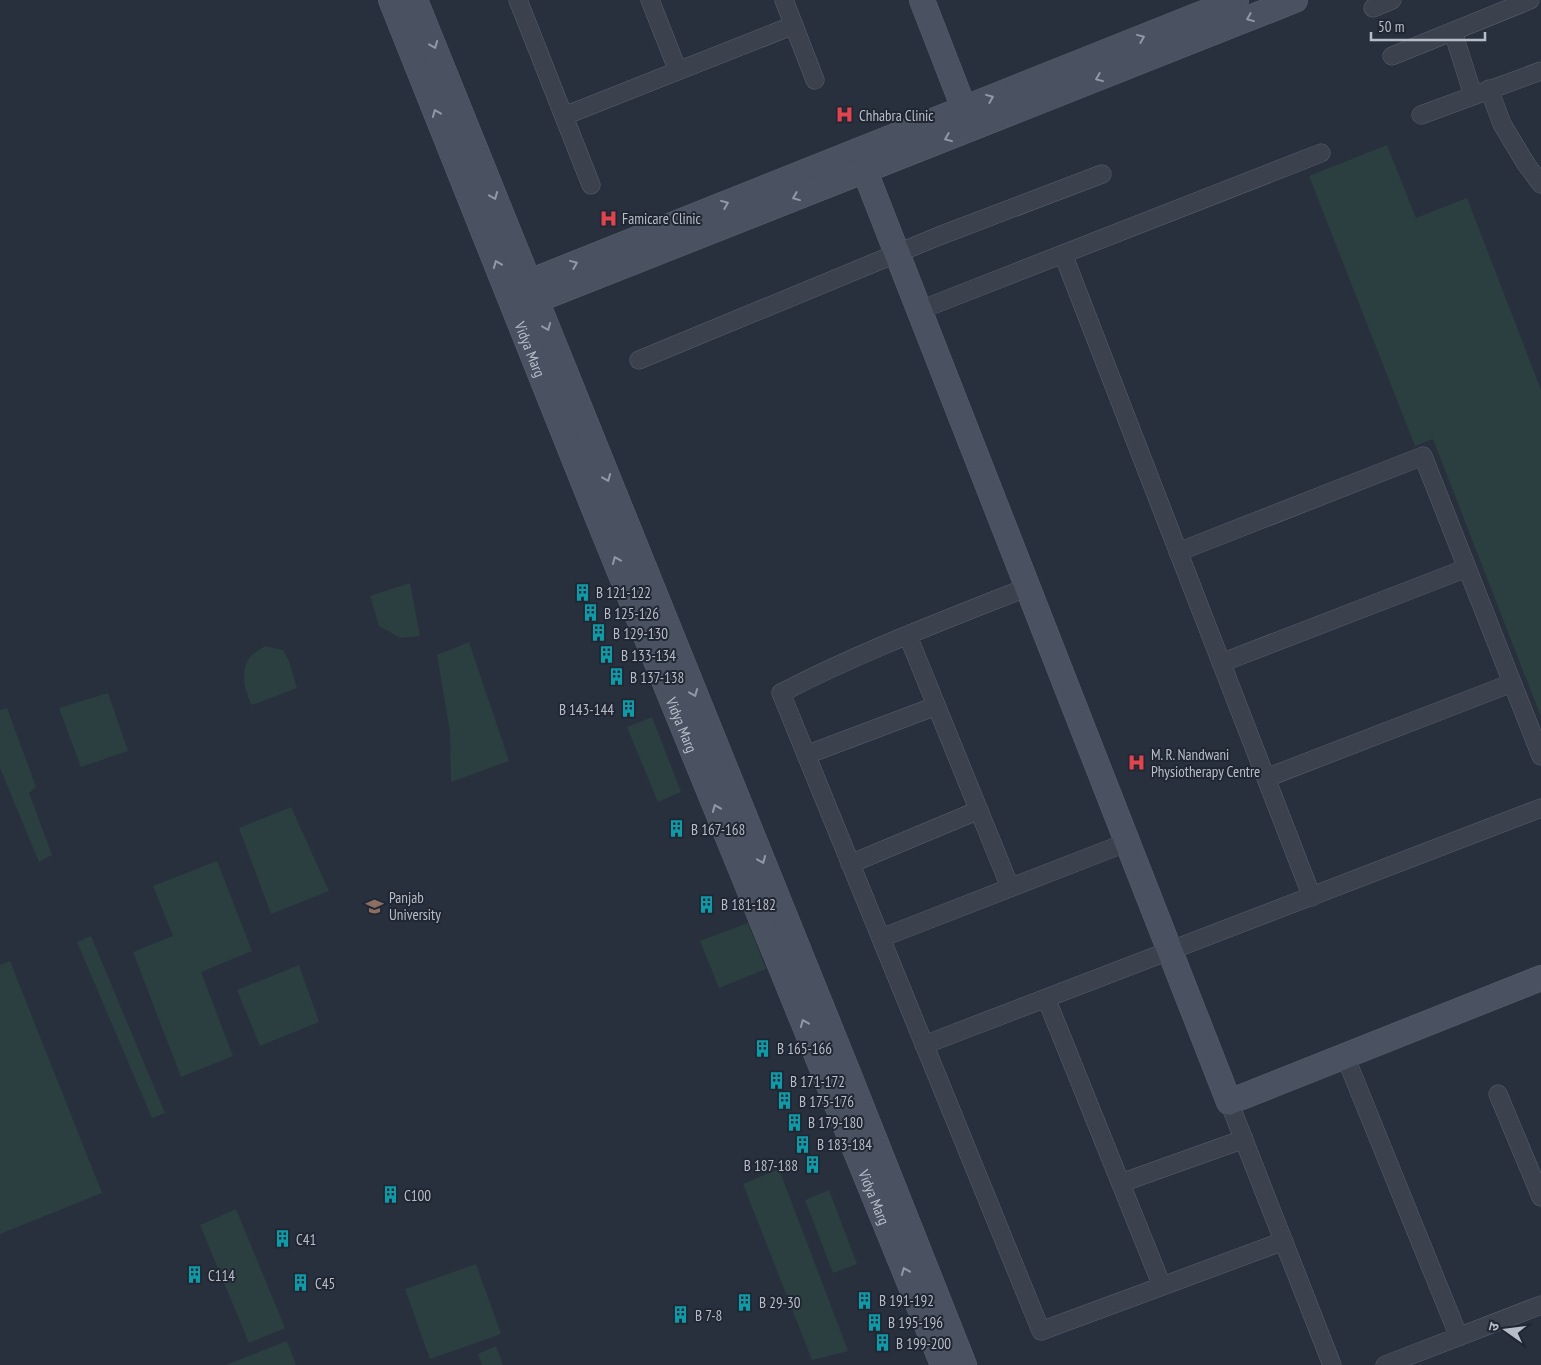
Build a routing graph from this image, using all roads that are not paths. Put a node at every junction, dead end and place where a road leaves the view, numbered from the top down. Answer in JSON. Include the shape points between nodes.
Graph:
{"nodes":[{"id":1,"x":391,"y":0,"type":"edge"},
{"id":2,"x":415,"y":0,"type":"edge"},
{"id":3,"x":518,"y":0,"type":"edge"},
{"id":4,"x":650,"y":0,"type":"edge"},
{"id":5,"x":784,"y":0,"type":"edge"},
{"id":6,"x":922,"y":0,"type":"edge"},
{"id":7,"x":1236,"y":0,"type":"edge"},
{"id":8,"x":1295,"y":0,"type":"edge"},
{"id":9,"x":1392,"y":0,"type":"edge"},
{"id":10,"x":1530,"y":0,"type":"edge"},
{"id":11,"x":1373,"y":8,"type":"dead end"},
{"id":12,"x":794,"y":25,"type":"junction"},
{"id":13,"x":1452,"y":32,"type":"junction"},
{"id":14,"x":1392,"y":56,"type":"dead end"},
{"id":15,"x":1541,"y":70,"type":"edge"},
{"id":16,"x":678,"y":71,"type":"junction"},
{"id":17,"x":815,"y":80,"type":"dead end"},
{"id":18,"x":1481,"y":92,"type":"junction"},
{"id":19,"x":1421,"y":114,"type":"dead end"},
{"id":20,"x":564,"y":116,"type":"junction"},
{"id":21,"x":968,"y":118,"type":"junction"},
{"id":22,"x":1321,"y":153,"type":"dead end"},
{"id":23,"x":861,"y":161,"type":"junction"},
{"id":24,"x":1102,"y":174,"type":"dead end"},
{"id":25,"x":591,"y":184,"type":"dead end"},
{"id":26,"x":1541,"y":184,"type":"edge"},
{"id":27,"x":897,"y":253,"type":"junction"},
{"id":28,"x":1063,"y":254,"type":"junction"},
{"id":29,"x":522,"y":295,"type":"junction"},
{"id":30,"x":920,"y":310,"type":"junction"},
{"id":31,"x":639,"y":360,"type":"dead end"},
{"id":32,"x":1178,"y":552,"type":"junction"},
{"id":33,"x":1467,"y":568,"type":"junction"},
{"id":34,"x":1028,"y":587,"type":"junction"},
{"id":35,"x":908,"y":636,"type":"junction"},
{"id":36,"x":1221,"y":663,"type":"junction"},
{"id":37,"x":1512,"y":683,"type":"junction"},
{"id":38,"x":936,"y":706,"type":"junction"},
{"id":39,"x":806,"y":755,"type":"junction"},
{"id":40,"x":1541,"y":756,"type":"edge"},
{"id":41,"x":1266,"y":778,"type":"junction"},
{"id":42,"x":1541,"y":808,"type":"edge"},
{"id":43,"x":979,"y":810,"type":"junction"},
{"id":44,"x":1128,"y":842,"type":"junction"},
{"id":45,"x":850,"y":864,"type":"junction"},
{"id":46,"x":1010,"y":888,"type":"junction"},
{"id":47,"x":1312,"y":896,"type":"junction"},
{"id":48,"x":880,"y":938,"type":"junction"},
{"id":49,"x":1170,"y":951,"type":"junction"},
{"id":50,"x":1541,"y":978,"type":"edge"},
{"id":51,"x":1046,"y":998,"type":"junction"},
{"id":52,"x":924,"y":1045,"type":"junction"},
{"id":53,"x":1344,"y":1056,"type":"junction"},
{"id":54,"x":1498,"y":1094,"type":"dead end"},
{"id":55,"x":1230,"y":1102,"type":"junction"},
{"id":56,"x":1244,"y":1139,"type":"junction"},
{"id":57,"x":1121,"y":1183,"type":"junction"},
{"id":58,"x":1541,"y":1197,"type":"edge"},
{"id":59,"x":1284,"y":1241,"type":"junction"},
{"id":60,"x":1162,"y":1286,"type":"junction"},
{"id":61,"x":1541,"y":1304,"type":"edge"},
{"id":62,"x":1459,"y":1336,"type":"junction"},
{"id":63,"x":943,"y":1365,"type":"edge"},
{"id":64,"x":964,"y":1365,"type":"edge"},
{"id":65,"x":1332,"y":1365,"type":"edge"},
{"id":66,"x":1386,"y":1365,"type":"edge"}],
"edges":[{"from":29,"to":1,"type":"main road","name":"Vidya Marg","one_way":true},
{"from":2,"to":29,"type":"main road","name":"Vidya Marg","one_way":true},
{"from":3,"to":20,"type":"street"},
{"from":4,"to":16,"type":"street"},
{"from":5,"to":12,"type":"street"},
{"from":6,"to":21,"type":"main road"},
{"from":21,"to":7,"type":"main road","one_way":true},
{"from":8,"to":21,"type":"main road","one_way":true},
{"from":9,"to":11,"type":"street"},
{"from":10,"to":13,"type":"street"},
{"from":12,"to":16,"type":"street"},
{"from":12,"to":17,"type":"street"},
{"from":13,"to":14,"type":"street"},
{"from":13,"to":18,"type":"street"},
{"from":15,"to":18,"type":"street"},
{"from":16,"to":20,"type":"street"},
{"from":18,"to":19,"type":"street"},
{"from":18,"to":26,"type":"street"},
{"from":20,"to":25,"type":"street"},
{"from":21,"to":23,"type":"main road"},
{"from":22,"to":28,"type":"street"},
{"from":23,"to":27,"type":"main road"},
{"from":23,"to":29,"type":"main road"},
{"from":24,"to":27,"type":"street"},
{"from":27,"to":30,"type":"main road"},
{"from":27,"to":31,"type":"street"},
{"from":28,"to":30,"type":"street"},
{"from":28,"to":32,"type":"street"},
{"from":63,"to":29,"type":"main road","name":"Vidya Marg","one_way":true,"via":[[612,553]]},
{"from":29,"to":64,"type":"main road","name":"Vidya Marg","one_way":true,"via":[[852,1084]]},
{"from":30,"to":34,"type":"main road"},
{"from":32,"to":33,"type":"street","via":[[1423,456]]},
{"from":32,"to":36,"type":"street"},
{"from":33,"to":36,"type":"street"},
{"from":33,"to":37,"type":"street"},
{"from":34,"to":35,"type":"street"},
{"from":34,"to":44,"type":"main road"},
{"from":35,"to":38,"type":"street"},
{"from":35,"to":39,"type":"street","via":[[781,693]]},
{"from":36,"to":41,"type":"street"},
{"from":37,"to":40,"type":"street"},
{"from":37,"to":41,"type":"street"},
{"from":38,"to":39,"type":"street"},
{"from":38,"to":43,"type":"street"},
{"from":39,"to":45,"type":"street"},
{"from":41,"to":47,"type":"street"},
{"from":42,"to":47,"type":"street"},
{"from":43,"to":45,"type":"street"},
{"from":43,"to":46,"type":"street"},
{"from":44,"to":46,"type":"street"},
{"from":44,"to":49,"type":"main road"},
{"from":45,"to":48,"type":"street"},
{"from":46,"to":48,"type":"street"},
{"from":47,"to":49,"type":"street"},
{"from":48,"to":52,"type":"street"},
{"from":49,"to":51,"type":"street"},
{"from":49,"to":55,"type":"main road"},
{"from":50,"to":53,"type":"main road"},
{"from":51,"to":52,"type":"street"},
{"from":51,"to":57,"type":"street"},
{"from":52,"to":60,"type":"street","via":[[1041,1332]]},
{"from":53,"to":55,"type":"main road"},
{"from":53,"to":62,"type":"street"},
{"from":54,"to":58,"type":"street"},
{"from":55,"to":56,"type":"street"},
{"from":56,"to":57,"type":"street"},
{"from":56,"to":59,"type":"street"},
{"from":57,"to":60,"type":"street"},
{"from":59,"to":60,"type":"street"},
{"from":59,"to":65,"type":"street"},
{"from":61,"to":62,"type":"street"},
{"from":62,"to":66,"type":"street"}]}
